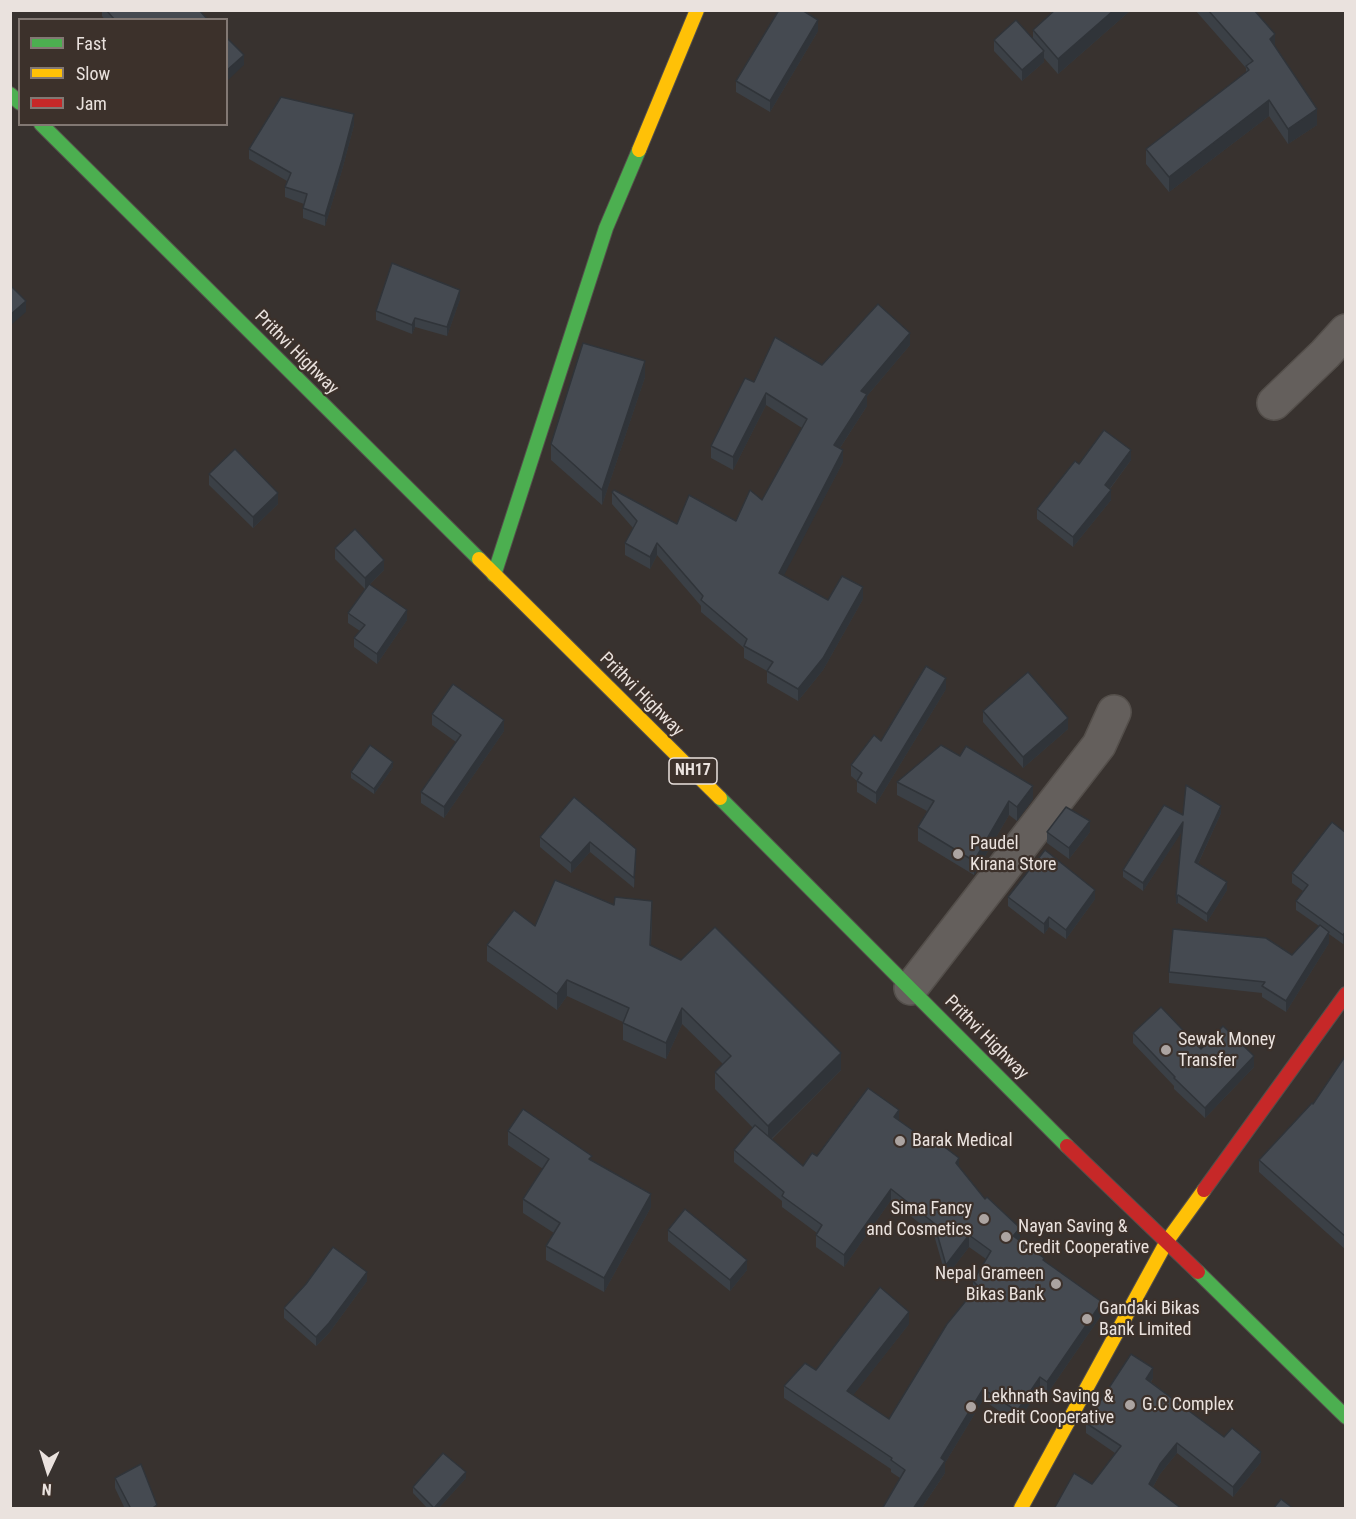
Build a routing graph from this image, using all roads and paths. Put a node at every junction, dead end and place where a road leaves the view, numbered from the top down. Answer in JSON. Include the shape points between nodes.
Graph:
{"nodes":[{"id":1,"x":697,"y":10,"type":"edge"},
{"id":2,"x":43,"y":126,"type":"edge"},
{"id":3,"x":1346,"y":331,"type":"edge"},
{"id":4,"x":1274,"y":403,"type":"dead end"},
{"id":5,"x":494,"y":575,"type":"junction"},
{"id":6,"x":1114,"y":712,"type":"dead end"},
{"id":7,"x":911,"y":988,"type":"junction"},
{"id":8,"x":1346,"y":994,"type":"edge"},
{"id":9,"x":1167,"y":1240,"type":"junction"},
{"id":10,"x":1346,"y":1417,"type":"edge"},
{"id":11,"x":1021,"y":1509,"type":"edge"}],
"edges":[{"from":1,"to":5,"type":"main road","via":[[606,228]]},
{"from":2,"to":5,"type":"main road","name":"Prithvi Highway","number":"NH17"},
{"from":3,"to":4,"type":"street"},
{"from":5,"to":7,"type":"main road","name":"Prithvi Highway","number":"NH17"},
{"from":6,"to":7,"type":"street","via":[[1099,744]]},
{"from":7,"to":9,"type":"main road","name":"Prithvi Highway","number":"NH17","via":[[1094,1173]]},
{"from":8,"to":9,"type":"main road"},
{"from":9,"to":10,"type":"main road","name":"Prithvi Highway","number":"NH17"},
{"from":9,"to":11,"type":"main road"}]}
